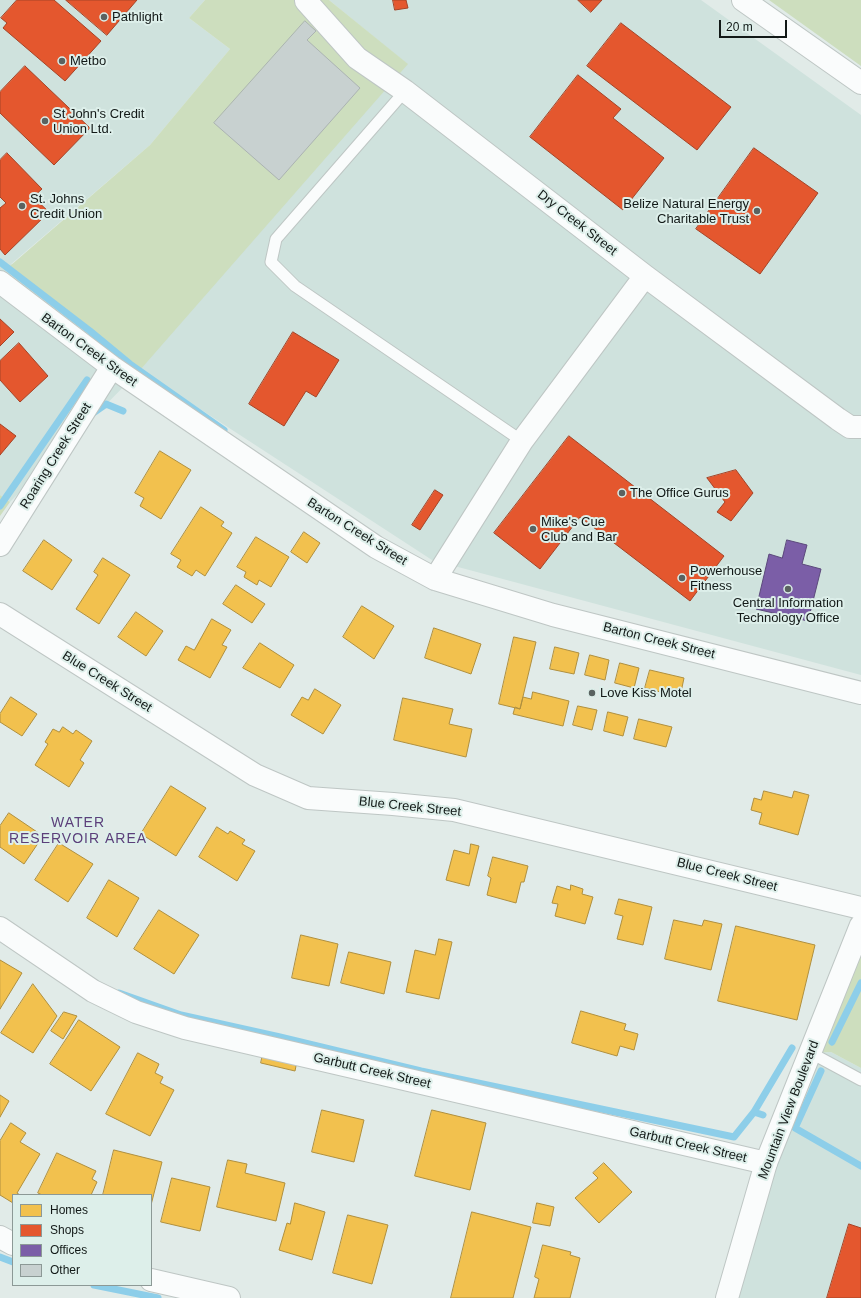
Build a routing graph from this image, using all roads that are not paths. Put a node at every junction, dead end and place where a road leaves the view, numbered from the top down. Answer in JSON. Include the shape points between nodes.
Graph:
{"nodes":[{"id":1,"x":306,"y":0,"type":"edge"},
{"id":2,"x":743,"y":0,"type":"edge"},
{"id":3,"x":861,"y":84,"type":"edge"},
{"id":4,"x":405,"y":90,"type":"junction"},
{"id":5,"x":645,"y":276,"type":"junction"},
{"id":6,"x":0,"y":282,"type":"edge"},
{"id":7,"x":112,"y":368,"type":"junction"},
{"id":8,"x":861,"y":427,"type":"edge"},
{"id":9,"x":522,"y":441,"type":"junction"},
{"id":10,"x":0,"y":545,"type":"edge"},
{"id":11,"x":435,"y":579,"type":"junction"},
{"id":12,"x":0,"y":614,"type":"edge"},
{"id":13,"x":861,"y":693,"type":"edge"},
{"id":14,"x":861,"y":908,"type":"edge"},
{"id":15,"x":861,"y":925,"type":"edge"},
{"id":16,"x":0,"y":928,"type":"edge"},
{"id":17,"x":811,"y":1053,"type":"junction"},
{"id":18,"x":861,"y":1080,"type":"edge"},
{"id":19,"x":766,"y":1163,"type":"junction"},
{"id":20,"x":0,"y":1237,"type":"edge"},
{"id":21,"x":12,"y":1243,"type":"edge"},
{"id":22,"x":152,"y":1280,"type":"edge"},
{"id":23,"x":229,"y":1298,"type":"edge"},
{"id":24,"x":727,"y":1298,"type":"edge"}],
"edges":[{"from":1,"to":4,"type":"street","name":"Dry Creek Street","via":[[357,58]]},
{"from":2,"to":3,"type":"street"},
{"from":4,"to":5,"type":"street","name":"Dry Creek Street"},
{"from":4,"to":9,"type":"lane","via":[[276,239],[271,262],[296,286]]},
{"from":5,"to":8,"type":"street","name":"Dry Creek Street","via":[[850,427]]},
{"from":5,"to":9,"type":"street"},
{"from":6,"to":7,"type":"street","name":"Barton Creek Street"},
{"from":7,"to":10,"type":"street","name":"Roaring Creek Street"},
{"from":7,"to":11,"type":"street","name":"Barton Creek Street","via":[[376,547]]},
{"from":9,"to":11,"type":"street"},
{"from":11,"to":13,"type":"street","name":"Barton Creek Street","via":[[553,615]]},
{"from":12,"to":14,"type":"street","name":"Blue Creek Street","via":[[255,776],[308,798],[454,810]]},
{"from":15,"to":17,"type":"street","name":"Mountain View Boulevard"},
{"from":16,"to":19,"type":"street","name":"Garbutt Creek Street","via":[[93,991],[136,1012],[185,1028]]},
{"from":17,"to":18,"type":"lane"},
{"from":17,"to":19,"type":"street","name":"Mountain View Boulevard"},
{"from":19,"to":24,"type":"street","name":"Mountain View Boulevard"},
{"from":20,"to":21,"type":"street"},
{"from":22,"to":23,"type":"street"}]}
